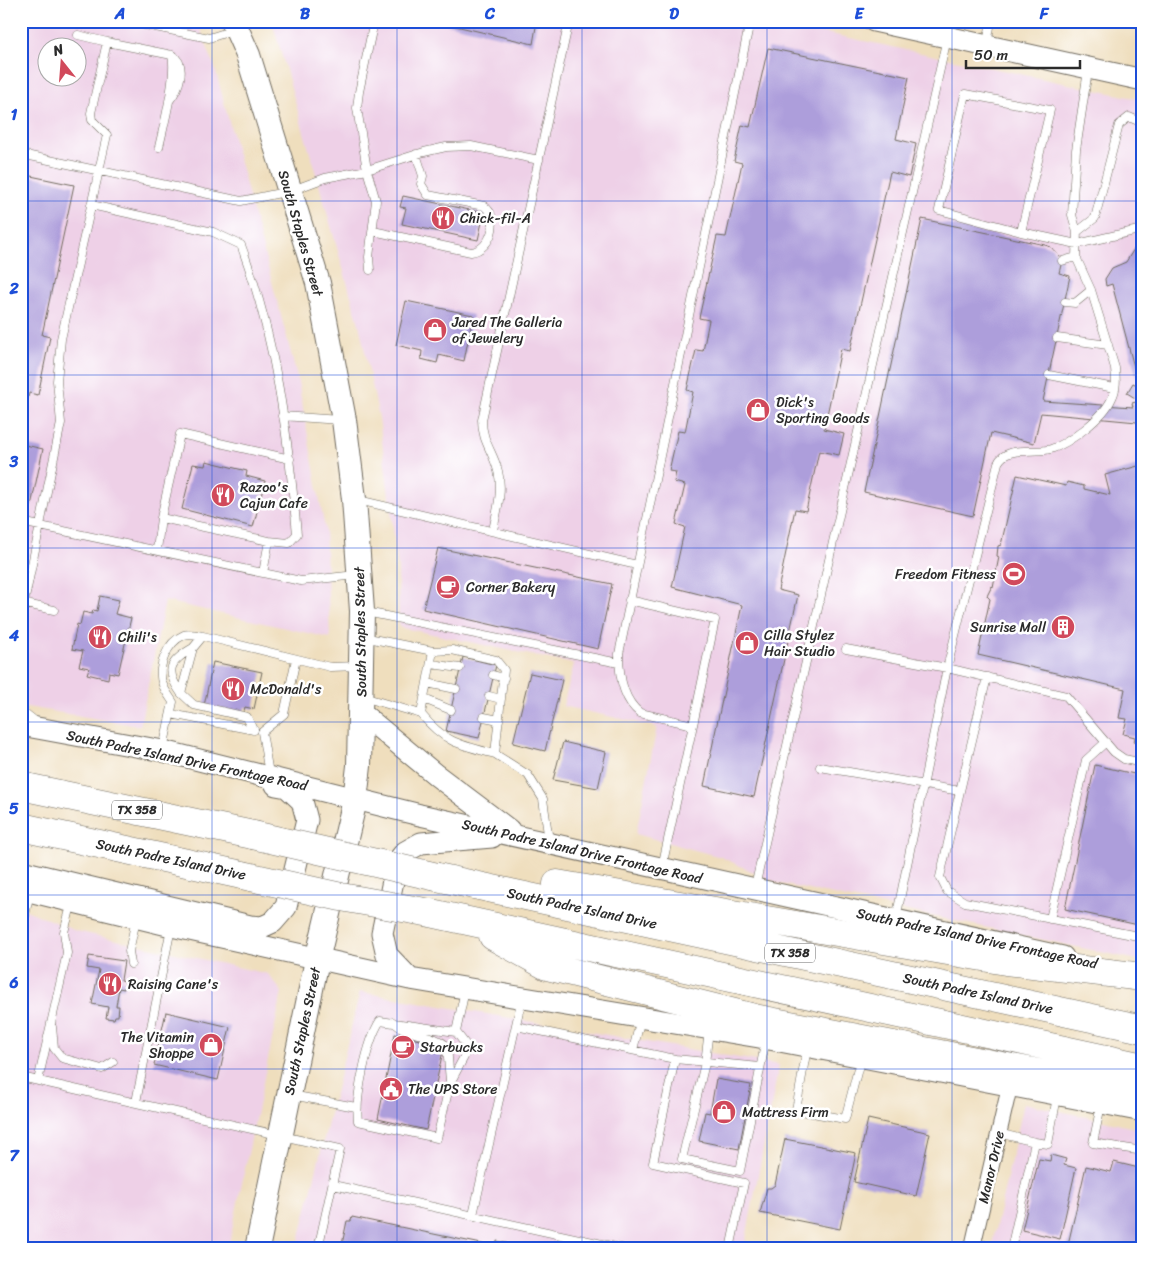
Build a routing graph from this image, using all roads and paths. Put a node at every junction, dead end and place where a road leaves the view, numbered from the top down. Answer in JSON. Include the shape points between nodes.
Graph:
{"nodes":[{"id":1,"x":126,"y":21,"type":"edge"},
{"id":2,"x":374,"y":21,"type":"edge"},
{"id":3,"x":569,"y":21,"type":"edge"},
{"id":4,"x":750,"y":21,"type":"edge"},
{"id":5,"x":991,"y":21,"type":"edge"},
{"id":6,"x":877,"y":22,"type":"edge"},
{"id":7,"x":235,"y":25,"type":"edge"},
{"id":8,"x":943,"y":34,"type":"junction"},
{"id":9,"x":78,"y":36,"type":"dead end"},
{"id":10,"x":108,"y":42,"type":"junction"},
{"id":11,"x":987,"y":46,"type":"junction"},
{"id":12,"x":1089,"y":68,"type":"junction"},
{"id":13,"x":1143,"y":80,"type":"edge"},
{"id":14,"x":1143,"y":123,"type":"edge"},
{"id":15,"x":159,"y":146,"type":"dead end"},
{"id":16,"x":21,"y":154,"type":"edge"},
{"id":17,"x":416,"y":154,"type":"junction"},
{"id":18,"x":539,"y":160,"type":"junction"},
{"id":19,"x":367,"y":170,"type":"junction"},
{"id":20,"x":99,"y":171,"type":"junction"},
{"id":21,"x":290,"y":191,"type":"junction"},
{"id":22,"x":91,"y":205,"type":"junction"},
{"id":23,"x":1143,"y":229,"type":"edge"},
{"id":24,"x":372,"y":231,"type":"junction"},
{"id":25,"x":1021,"y":232,"type":"junction"},
{"id":26,"x":1077,"y":232,"type":"junction"},
{"id":27,"x":1077,"y":244,"type":"junction"},
{"id":28,"x":1076,"y":257,"type":"junction"},
{"id":29,"x":1062,"y":261,"type":"dead end"},
{"id":30,"x":370,"y":270,"type":"dead end"},
{"id":31,"x":1091,"y":290,"type":"junction"},
{"id":32,"x":1065,"y":302,"type":"dead end"},
{"id":33,"x":1057,"y":338,"type":"dead end"},
{"id":34,"x":1108,"y":345,"type":"junction"},
{"id":35,"x":1049,"y":375,"type":"dead end"},
{"id":36,"x":1114,"y":388,"type":"junction"},
{"id":37,"x":282,"y":416,"type":"junction"},
{"id":38,"x":344,"y":420,"type":"junction"},
{"id":39,"x":290,"y":459,"type":"junction"},
{"id":40,"x":354,"y":499,"type":"junction"},
{"id":41,"x":161,"y":518,"type":"junction"},
{"id":42,"x":21,"y":522,"type":"edge"},
{"id":43,"x":39,"y":525,"type":"junction"},
{"id":44,"x":493,"y":530,"type":"junction"},
{"id":45,"x":269,"y":541,"type":"junction"},
{"id":46,"x":157,"y":550,"type":"junction"},
{"id":47,"x":636,"y":565,"type":"junction"},
{"id":48,"x":263,"y":572,"type":"junction"},
{"id":49,"x":361,"y":574,"type":"junction"},
{"id":50,"x":629,"y":600,"type":"junction"},
{"id":51,"x":23,"y":604,"type":"edge"},
{"id":52,"x":54,"y":610,"type":"dead end"},
{"id":53,"x":362,"y":611,"type":"junction"},
{"id":54,"x":21,"y":618,"type":"edge"},
{"id":55,"x":203,"y":636,"type":"junction"},
{"id":56,"x":362,"y":636,"type":"junction"},
{"id":57,"x":193,"y":648,"type":"junction"},
{"id":58,"x":846,"y":649,"type":"dead end"},
{"id":59,"x":433,"y":651,"type":"junction"},
{"id":60,"x":296,"y":659,"type":"junction"},
{"id":61,"x":619,"y":663,"type":"junction"},
{"id":62,"x":431,"y":664,"type":"junction"},
{"id":63,"x":361,"y":666,"type":"junction"},
{"id":64,"x":460,"y":668,"type":"dead end"},
{"id":65,"x":947,"y":668,"type":"junction"},
{"id":66,"x":493,"y":675,"type":"dead end"},
{"id":67,"x":987,"y":677,"type":"junction"},
{"id":68,"x":504,"y":678,"type":"junction"},
{"id":69,"x":427,"y":683,"type":"junction"},
{"id":70,"x":456,"y":689,"type":"dead end"},
{"id":71,"x":181,"y":693,"type":"junction"},
{"id":72,"x":489,"y":696,"type":"dead end"},
{"id":73,"x":424,"y":699,"type":"junction"},
{"id":74,"x":501,"y":699,"type":"junction"},
{"id":75,"x":361,"y":704,"type":"junction"},
{"id":76,"x":21,"y":710,"type":"edge"},
{"id":77,"x":451,"y":710,"type":"dead end"},
{"id":78,"x":170,"y":714,"type":"junction"},
{"id":79,"x":421,"y":714,"type":"junction"},
{"id":80,"x":484,"y":717,"type":"dead end"},
{"id":81,"x":499,"y":720,"type":"junction"},
{"id":82,"x":21,"y":725,"type":"edge"},
{"id":83,"x":693,"y":725,"type":"junction"},
{"id":84,"x":44,"y":728,"type":"junction"},
{"id":85,"x":253,"y":730,"type":"junction"},
{"id":86,"x":262,"y":732,"type":"junction"},
{"id":87,"x":1106,"y":742,"type":"junction"},
{"id":88,"x":163,"y":751,"type":"junction"},
{"id":89,"x":495,"y":754,"type":"junction"},
{"id":90,"x":1143,"y":763,"type":"edge"},
{"id":91,"x":820,"y":767,"type":"dead end"},
{"id":92,"x":270,"y":777,"type":"junction"},
{"id":93,"x":924,"y":784,"type":"junction"},
{"id":94,"x":21,"y":786,"type":"edge"},
{"id":95,"x":960,"y":791,"type":"junction"},
{"id":96,"x":355,"y":800,"type":"junction"},
{"id":97,"x":21,"y":827,"type":"edge"},
{"id":98,"x":518,"y":835,"type":"junction"},
{"id":99,"x":550,"y":843,"type":"junction"},
{"id":100,"x":662,"y":869,"type":"junction"},
{"id":101,"x":21,"y":871,"type":"edge"},
{"id":102,"x":437,"y":876,"type":"junction"},
{"id":103,"x":755,"y":889,"type":"junction"},
{"id":104,"x":26,"y":890,"type":"edge"},
{"id":105,"x":72,"y":902,"type":"junction"},
{"id":106,"x":136,"y":918,"type":"junction"},
{"id":107,"x":1050,"y":919,"type":"junction"},
{"id":108,"x":896,"y":920,"type":"junction"},
{"id":109,"x":470,"y":923,"type":"junction"},
{"id":110,"x":172,"y":926,"type":"junction"},
{"id":111,"x":21,"y":934,"type":"edge"},
{"id":112,"x":1143,"y":936,"type":"edge"},
{"id":113,"x":317,"y":960,"type":"junction"},
{"id":114,"x":131,"y":964,"type":"dead end"},
{"id":115,"x":1143,"y":976,"type":"edge"},
{"id":116,"x":410,"y":979,"type":"junction"},
{"id":117,"x":465,"y":988,"type":"junction"},
{"id":118,"x":522,"y":998,"type":"junction"},
{"id":119,"x":641,"y":1017,"type":"junction"},
{"id":120,"x":52,"y":1020,"type":"junction"},
{"id":121,"x":391,"y":1021,"type":"junction"},
{"id":122,"x":516,"y":1026,"type":"junction"},
{"id":123,"x":709,"y":1028,"type":"junction"},
{"id":124,"x":1143,"y":1029,"type":"edge"},
{"id":125,"x":456,"y":1032,"type":"junction"},
{"id":126,"x":766,"y":1038,"type":"junction"},
{"id":127,"x":808,"y":1046,"type":"junction"},
{"id":128,"x":633,"y":1050,"type":"junction"},
{"id":129,"x":861,"y":1056,"type":"junction"},
{"id":130,"x":676,"y":1059,"type":"junction"},
{"id":131,"x":113,"y":1062,"type":"dead end"},
{"id":132,"x":705,"y":1063,"type":"junction"},
{"id":133,"x":760,"y":1067,"type":"junction"},
{"id":134,"x":1143,"y":1067,"type":"edge"},
{"id":135,"x":21,"y":1077,"type":"edge"},
{"id":136,"x":38,"y":1081,"type":"junction"},
{"id":137,"x":450,"y":1083,"type":"junction"},
{"id":138,"x":1010,"y":1085,"type":"junction"},
{"id":139,"x":289,"y":1095,"type":"junction"},
{"id":140,"x":1057,"y":1095,"type":"junction"},
{"id":141,"x":1143,"y":1095,"type":"edge"},
{"id":142,"x":136,"y":1102,"type":"junction"},
{"id":143,"x":1101,"y":1103,"type":"junction"},
{"id":144,"x":356,"y":1107,"type":"junction"},
{"id":145,"x":1143,"y":1111,"type":"edge"},
{"id":146,"x":998,"y":1133,"type":"junction"},
{"id":147,"x":281,"y":1134,"type":"junction"},
{"id":148,"x":1035,"y":1142,"type":"junction"},
{"id":149,"x":1143,"y":1152,"type":"edge"},
{"id":150,"x":333,"y":1185,"type":"junction"},
{"id":151,"x":473,"y":1216,"type":"junction"},
{"id":152,"x":973,"y":1246,"type":"edge"},
{"id":153,"x":257,"y":1249,"type":"edge"},
{"id":154,"x":318,"y":1249,"type":"edge"},
{"id":155,"x":625,"y":1249,"type":"edge"},
{"id":156,"x":730,"y":1249,"type":"edge"},
{"id":157,"x":1000,"y":1249,"type":"edge"},
{"id":158,"x":1011,"y":1249,"type":"edge"}],
"edges":[{"from":1,"to":7,"type":"lane","via":[[209,38]]},
{"from":2,"to":19,"type":"lane","via":[[358,108]]},
{"from":3,"to":18,"type":"lane"},
{"from":4,"to":47,"type":"lane"},
{"from":5,"to":11,"type":"lane"},
{"from":6,"to":8,"type":"main road"},
{"from":7,"to":21,"type":"main road","name":"South Staples Street","via":[[248,55]]},
{"from":8,"to":11,"type":"main road"},
{"from":8,"to":103,"type":"lane"},
{"from":9,"to":10,"type":"lane"},
{"from":10,"to":15,"type":"lane","via":[[172,55],[169,101]]},
{"from":10,"to":20,"type":"lane","via":[[91,112],[92,120],[107,135]]},
{"from":11,"to":12,"type":"main road"},
{"from":12,"to":13,"type":"main road"},
{"from":12,"to":26,"type":"lane","via":[[1076,150],[1072,215]]},
{"from":14,"to":26,"type":"lane","via":[[1129,117],[1119,126],[1095,218]]},
{"from":16,"to":20,"type":"lane"},
{"from":17,"to":18,"type":"lane","via":[[446,147],[471,146]]},
{"from":17,"to":19,"type":"lane"},
{"from":17,"to":24,"type":"lane","via":[[423,176],[421,184],[428,196],[484,206],[489,210],[493,219],[486,245],[482,250],[471,252]]},
{"from":18,"to":44,"type":"lane","via":[[482,420],[484,442],[499,472],[500,502]]},
{"from":19,"to":21,"type":"lane","via":[[325,178]]},
{"from":19,"to":24,"type":"lane","via":[[376,201]]},
{"from":20,"to":21,"type":"lane","via":[[241,201]]},
{"from":20,"to":22,"type":"lane"},
{"from":21,"to":38,"type":"main road","name":"South Staples Street","via":[[318,283]]},
{"from":22,"to":37,"type":"lane","via":[[213,232],[241,246],[255,283],[278,371]]},
{"from":22,"to":43,"type":"lane","via":[[61,339],[56,381],[60,423]]},
{"from":23,"to":27,"type":"lane"},
{"from":24,"to":30,"type":"lane"},
{"from":25,"to":25,"type":"lane","via":[[939,210],[965,94],[1050,110]]},
{"from":25,"to":27,"type":"lane"},
{"from":26,"to":27,"type":"lane"},
{"from":27,"to":28,"type":"lane"},
{"from":28,"to":29,"type":"lane"},
{"from":28,"to":31,"type":"lane"},
{"from":31,"to":32,"type":"lane","via":[[1075,303]]},
{"from":31,"to":34,"type":"lane"},
{"from":33,"to":34,"type":"lane"},
{"from":34,"to":36,"type":"lane","via":[[1115,368]]},
{"from":35,"to":36,"type":"lane"},
{"from":36,"to":65,"type":"lane","via":[[1112,398],[1094,421],[1064,443],[1050,450],[1010,452],[1001,457]]},
{"from":37,"to":38,"type":"lane"},
{"from":37,"to":39,"type":"lane"},
{"from":38,"to":40,"type":"main road","name":"South Staples Street"},
{"from":39,"to":41,"type":"lane","via":[[180,434]]},
{"from":39,"to":45,"type":"lane","via":[[297,534],[289,544]]},
{"from":40,"to":44,"type":"lane"},
{"from":40,"to":49,"type":"main road","name":"South Staples Street"},
{"from":41,"to":45,"type":"lane"},
{"from":41,"to":46,"type":"lane"},
{"from":42,"to":43,"type":"lane"},
{"from":43,"to":46,"type":"lane"},
{"from":43,"to":51,"type":"lane"},
{"from":44,"to":47,"type":"lane"},
{"from":45,"to":48,"type":"lane"},
{"from":46,"to":48,"type":"lane"},
{"from":47,"to":50,"type":"lane"},
{"from":48,"to":49,"type":"lane","via":[[301,581]]},
{"from":49,"to":53,"type":"main road","name":"South Staples Street"},
{"from":50,"to":61,"type":"lane"},
{"from":50,"to":83,"type":"lane","via":[[715,620]]},
{"from":51,"to":52,"type":"lane"},
{"from":51,"to":54,"type":"lane"},
{"from":53,"to":56,"type":"main road","name":"South Staples Street"},
{"from":53,"to":61,"type":"lane"},
{"from":55,"to":57,"type":"lane"},
{"from":55,"to":60,"type":"lane"},
{"from":55,"to":78,"type":"lane","via":[[185,634],[166,652],[161,673],[162,684],[173,702]]},
{"from":56,"to":59,"type":"lane"},
{"from":56,"to":63,"type":"main road","name":"South Staples Street"},
{"from":57,"to":71,"type":"lane"},
{"from":57,"to":71,"type":"lane","via":[[172,664],[174,683]]},
{"from":58,"to":65,"type":"lane"},
{"from":59,"to":62,"type":"lane"},
{"from":59,"to":68,"type":"lane","via":[[452,650],[496,660],[502,664]]},
{"from":60,"to":63,"type":"lane","via":[[330,667]]},
{"from":60,"to":86,"type":"lane","via":[[284,714]]},
{"from":61,"to":83,"type":"lane","via":[[625,693],[635,709],[640,713]]},
{"from":62,"to":64,"type":"lane"},
{"from":62,"to":69,"type":"lane"},
{"from":63,"to":75,"type":"main road","name":"South Staples Street"},
{"from":65,"to":67,"type":"lane"},
{"from":65,"to":93,"type":"lane"},
{"from":66,"to":68,"type":"lane"},
{"from":67,"to":87,"type":"lane","via":[[1066,696]]},
{"from":67,"to":95,"type":"lane"},
{"from":68,"to":74,"type":"lane"},
{"from":69,"to":70,"type":"lane"},
{"from":69,"to":73,"type":"lane"},
{"from":71,"to":85,"type":"lane","via":[[194,705],[247,717]]},
{"from":72,"to":74,"type":"lane"},
{"from":73,"to":77,"type":"lane"},
{"from":73,"to":79,"type":"lane"},
{"from":74,"to":81,"type":"lane"},
{"from":75,"to":79,"type":"lane"},
{"from":75,"to":96,"type":"main road","name":"South Staples Street"},
{"from":75,"to":98,"type":"main road","via":[[436,775]]},
{"from":76,"to":84,"type":"lane"},
{"from":78,"to":85,"type":"lane"},
{"from":78,"to":88,"type":"lane"},
{"from":79,"to":89,"type":"lane","via":[[436,732],[454,743]]},
{"from":80,"to":81,"type":"lane"},
{"from":81,"to":89,"type":"lane"},
{"from":82,"to":84,"type":"main road","name":"South Padre Island Drive Frontage Road"},
{"from":83,"to":100,"type":"lane"},
{"from":84,"to":88,"type":"main road","name":"South Padre Island Drive Frontage Road"},
{"from":85,"to":86,"type":"lane"},
{"from":86,"to":92,"type":"lane"},
{"from":87,"to":90,"type":"lane","via":[[1124,759]]},
{"from":87,"to":107,"type":"lane","via":[[1086,760]]},
{"from":88,"to":92,"type":"main road","name":"South Padre Island Drive Frontage Road"},
{"from":88,"to":101,"type":"main road","via":[[173,762],[287,788],[302,801],[308,820],[286,907],[273,922],[250,926]]},
{"from":89,"to":99,"type":"lane","via":[[528,775],[543,799]]},
{"from":91,"to":93,"type":"lane"},
{"from":92,"to":96,"type":"main road","name":"South Padre Island Drive Frontage Road"},
{"from":93,"to":95,"type":"lane"},
{"from":93,"to":108,"type":"lane"},
{"from":94,"to":102,"type":"highway","name":"South Padre Island Drive","number":"TX 358","bridge":true},
{"from":95,"to":107,"type":"lane","via":[[940,877],[947,891],[965,902]]},
{"from":96,"to":98,"type":"main road","name":"South Padre Island Drive Frontage Road"},
{"from":96,"to":113,"type":"main road","name":"South Staples Street"},
{"from":97,"to":109,"type":"highway","name":"South Padre Island Drive","bridge":true},
{"from":98,"to":99,"type":"main road","name":"South Padre Island Drive Frontage Road"},
{"from":98,"to":116,"type":"main road","via":[[422,843],[405,852],[396,862],[382,934],[386,954]]},
{"from":99,"to":100,"type":"main road","name":"South Padre Island Drive Frontage Road"},
{"from":100,"to":103,"type":"main road","name":"South Padre Island Drive Frontage Road"},
{"from":102,"to":115,"type":"highway","via":[[491,873],[1006,961]]},
{"from":102,"to":124,"type":"highway","name":"South Padre Island Drive","number":"TX 358"},
{"from":103,"to":108,"type":"main road","name":"South Padre Island Drive Frontage Road"},
{"from":104,"to":105,"type":"main road"},
{"from":104,"to":111,"type":"lane"},
{"from":105,"to":106,"type":"main road"},
{"from":105,"to":120,"type":"lane","via":[[64,932],[66,953]]},
{"from":106,"to":110,"type":"main road"},
{"from":106,"to":114,"type":"lane","via":[[129,951]]},
{"from":107,"to":112,"type":"lane"},
{"from":108,"to":115,"type":"main road","name":"South Padre Island Drive Frontage Road"},
{"from":109,"to":134,"type":"highway","name":"South Padre Island Drive"},
{"from":109,"to":141,"type":"highway","via":[[547,966],[759,1018]]},
{"from":110,"to":113,"type":"main road"},
{"from":110,"to":142,"type":"lane"},
{"from":113,"to":116,"type":"main road"},
{"from":113,"to":139,"type":"main road","name":"South Staples Street"},
{"from":116,"to":117,"type":"main road"},
{"from":117,"to":118,"type":"main road"},
{"from":117,"to":125,"type":"lane"},
{"from":118,"to":119,"type":"main road"},
{"from":118,"to":122,"type":"lane"},
{"from":119,"to":123,"type":"main road"},
{"from":119,"to":128,"type":"lane"},
{"from":120,"to":131,"type":"lane","via":[[54,1048],[62,1058],[102,1068]]},
{"from":120,"to":136,"type":"lane"},
{"from":121,"to":125,"type":"lane"},
{"from":121,"to":137,"type":"lane","via":[[403,1031],[440,1040],[447,1046]]},
{"from":121,"to":144,"type":"lane","via":[[380,1021],[373,1032]]},
{"from":122,"to":128,"type":"lane"},
{"from":122,"to":151,"type":"lane"},
{"from":123,"to":126,"type":"main road"},
{"from":123,"to":132,"type":"lane"},
{"from":125,"to":137,"type":"lane","via":[[466,1045],[464,1058]]},
{"from":126,"to":127,"type":"main road"},
{"from":126,"to":133,"type":"lane"},
{"from":127,"to":129,"type":"main road"},
{"from":127,"to":129,"type":"lane","via":[[796,1110],[844,1119]]},
{"from":128,"to":130,"type":"lane"},
{"from":129,"to":138,"type":"main road"},
{"from":130,"to":132,"type":"lane"},
{"from":130,"to":156,"type":"lane","via":[[653,1164],[744,1184]]},
{"from":132,"to":133,"type":"lane"},
{"from":132,"to":133,"type":"lane","via":[[682,1160],[740,1170]]},
{"from":135,"to":136,"type":"lane"},
{"from":136,"to":142,"type":"lane"},
{"from":137,"to":144,"type":"lane","via":[[437,1138],[358,1121]]},
{"from":138,"to":140,"type":"main road"},
{"from":138,"to":146,"type":"street","name":"Manor Drive"},
{"from":139,"to":144,"type":"lane"},
{"from":139,"to":147,"type":"main road","name":"South Staples Street"},
{"from":140,"to":143,"type":"main road"},
{"from":140,"to":148,"type":"lane","via":[[1048,1144]]},
{"from":142,"to":147,"type":"lane"},
{"from":143,"to":145,"type":"main road"},
{"from":143,"to":149,"type":"lane","via":[[1093,1143]]},
{"from":146,"to":148,"type":"lane"},
{"from":146,"to":152,"type":"street","name":"Manor Drive"},
{"from":147,"to":150,"type":"lane","via":[[340,1149]]},
{"from":147,"to":153,"type":"main road","name":"South Staples Street"},
{"from":148,"to":158,"type":"lane"},
{"from":150,"to":151,"type":"lane"},
{"from":150,"to":154,"type":"lane"},
{"from":151,"to":155,"type":"lane"},
{"from":152,"to":157,"type":"lane"}]}
